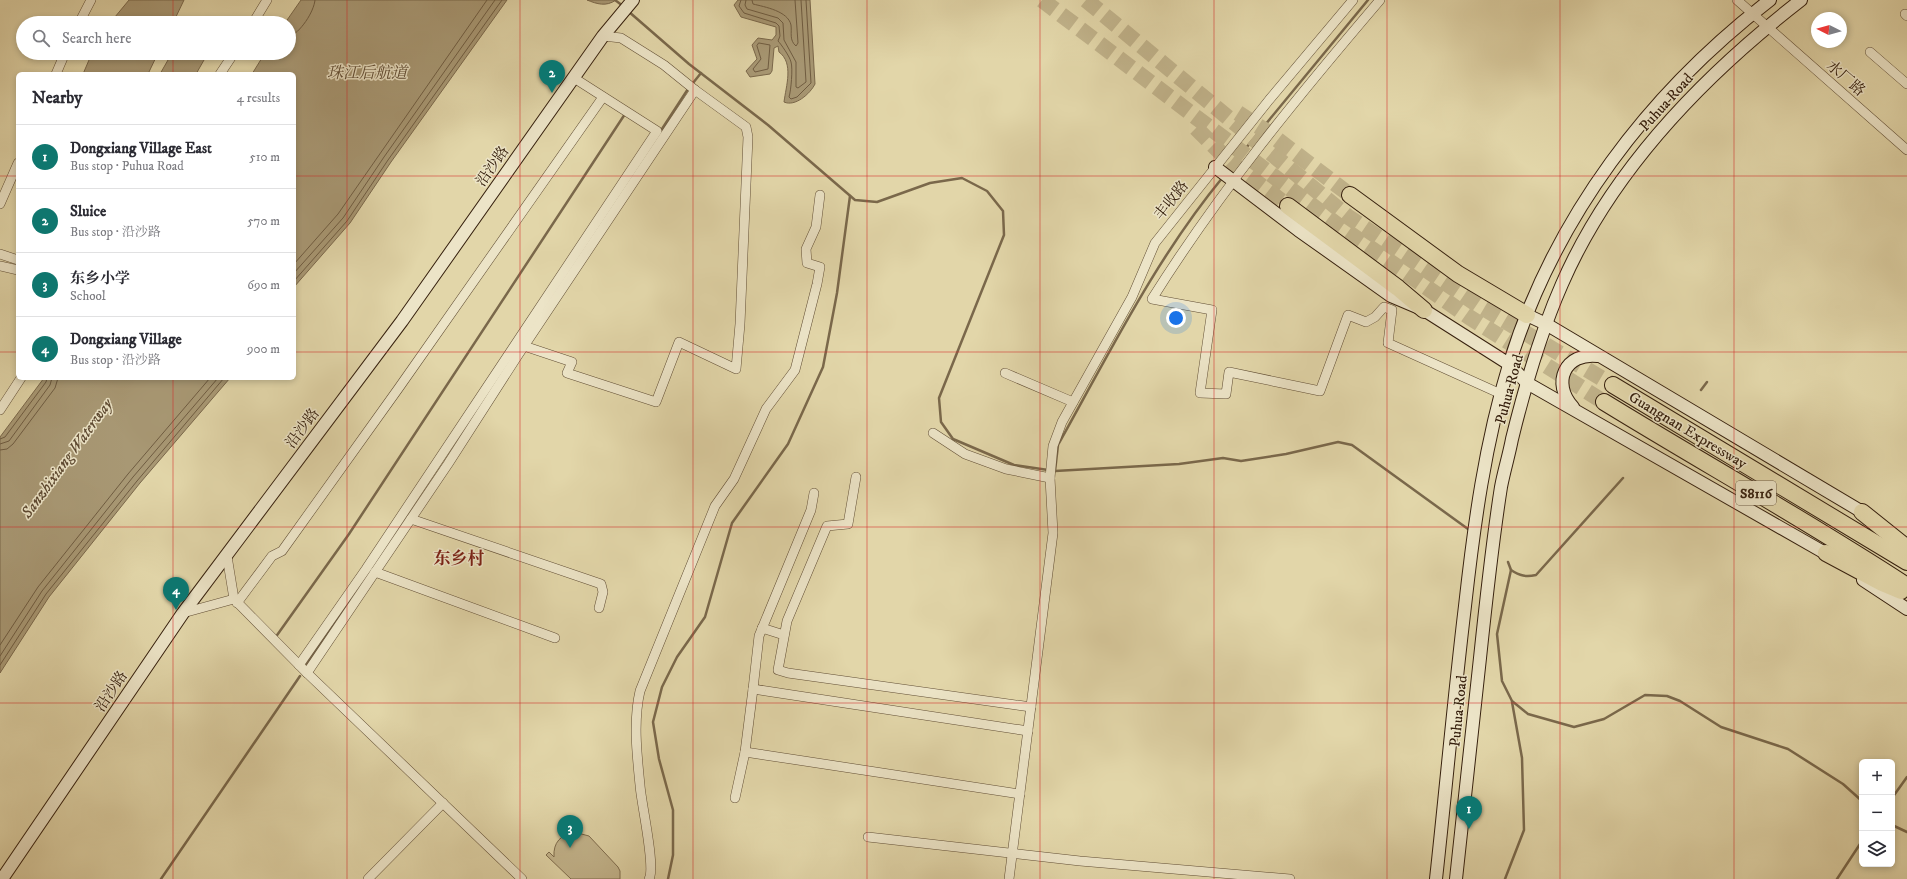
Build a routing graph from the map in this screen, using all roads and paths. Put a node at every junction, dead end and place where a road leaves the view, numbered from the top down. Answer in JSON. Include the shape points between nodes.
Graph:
{"nodes":[{"id":1,"x":91,"y":0,"type":"edge"},
{"id":2,"x":267,"y":0,"type":"edge"},
{"id":3,"x":633,"y":0,"type":"edge"},
{"id":4,"x":1353,"y":0,"type":"edge"},
{"id":5,"x":1380,"y":0,"type":"edge"},
{"id":6,"x":1737,"y":0,"type":"edge"},
{"id":7,"x":1770,"y":0,"type":"edge"},
{"id":8,"x":1801,"y":0,"type":"edge"},
{"id":9,"x":1752,"y":14,"type":"junction"},
{"id":10,"x":83,"y":16,"type":"edge"},
{"id":11,"x":257,"y":16,"type":"edge"},
{"id":12,"x":1766,"y":26,"type":"junction"},
{"id":13,"x":603,"y":36,"type":"junction"},
{"id":14,"x":1870,"y":52,"type":"dead end"},
{"id":15,"x":62,"y":60,"type":"edge"},
{"id":16,"x":229,"y":60,"type":"edge"},
{"id":17,"x":57,"y":72,"type":"edge"},
{"id":18,"x":221,"y":72,"type":"edge"},
{"id":19,"x":574,"y":78,"type":"junction"},
{"id":20,"x":1907,"y":84,"type":"edge"},
{"id":21,"x":695,"y":90,"type":"junction"},
{"id":22,"x":603,"y":96,"type":"junction"},
{"id":23,"x":1907,"y":150,"type":"edge"},
{"id":24,"x":1216,"y":167,"type":"junction"},
{"id":25,"x":16,"y":168,"type":"edge"},
{"id":26,"x":820,"y":195,"type":"dead end"},
{"id":27,"x":1350,"y":195,"type":"tunnel mouth"},
{"id":28,"x":0,"y":204,"type":"edge"},
{"id":29,"x":1288,"y":206,"type":"tunnel mouth"},
{"id":30,"x":0,"y":254,"type":"edge"},
{"id":31,"x":16,"y":259,"type":"edge"},
{"id":32,"x":0,"y":266,"type":"edge"},
{"id":33,"x":16,"y":270,"type":"edge"},
{"id":34,"x":1424,"y":310,"type":"junction"},
{"id":35,"x":1527,"y":315,"type":"junction"},
{"id":36,"x":1546,"y":324,"type":"junction"},
{"id":37,"x":524,"y":346,"type":"junction"},
{"id":38,"x":1600,"y":356,"type":"junction"},
{"id":39,"x":1509,"y":364,"type":"junction"},
{"id":40,"x":1005,"y":373,"type":"dead end"},
{"id":41,"x":20,"y":380,"type":"edge"},
{"id":42,"x":1527,"y":383,"type":"junction"},
{"id":43,"x":1614,"y":385,"type":"tunnel mouth"},
{"id":44,"x":1501,"y":394,"type":"junction"},
{"id":45,"x":1074,"y":402,"type":"junction"},
{"id":46,"x":1604,"y":402,"type":"tunnel mouth"},
{"id":47,"x":0,"y":410,"type":"edge"},
{"id":48,"x":1577,"y":410,"type":"junction"},
{"id":49,"x":933,"y":433,"type":"dead end"},
{"id":50,"x":856,"y":477,"type":"dead end"},
{"id":51,"x":1050,"y":478,"type":"junction"},
{"id":52,"x":814,"y":493,"type":"dead end"},
{"id":53,"x":1862,"y":512,"type":"junction"},
{"id":54,"x":411,"y":519,"type":"junction"},
{"id":55,"x":1907,"y":539,"type":"edge"},
{"id":56,"x":1907,"y":548,"type":"edge"},
{"id":57,"x":1826,"y":553,"type":"junction"},
{"id":58,"x":227,"y":556,"type":"junction"},
{"id":59,"x":1907,"y":562,"type":"edge"},
{"id":60,"x":375,"y":572,"type":"junction"},
{"id":61,"x":1907,"y":586,"type":"edge"},
{"id":62,"x":1907,"y":593,"type":"edge"},
{"id":63,"x":235,"y":601,"type":"junction"},
{"id":64,"x":599,"y":608,"type":"dead end"},
{"id":65,"x":1907,"y":610,"type":"edge"},
{"id":66,"x":184,"y":613,"type":"junction"},
{"id":67,"x":762,"y":628,"type":"junction"},
{"id":68,"x":784,"y":635,"type":"junction"},
{"id":69,"x":555,"y":638,"type":"dead end"},
{"id":70,"x":299,"y":666,"type":"junction"},
{"id":71,"x":307,"y":673,"type":"junction"},
{"id":72,"x":753,"y":689,"type":"junction"},
{"id":73,"x":1031,"y":707,"type":"junction"},
{"id":74,"x":1028,"y":731,"type":"junction"},
{"id":75,"x":745,"y":752,"type":"junction"},
{"id":76,"x":1020,"y":794,"type":"junction"},
{"id":77,"x":735,"y":798,"type":"dead end"},
{"id":78,"x":443,"y":803,"type":"junction"},
{"id":79,"x":868,"y":837,"type":"dead end"},
{"id":80,"x":1013,"y":853,"type":"junction"},
{"id":81,"x":2,"y":879,"type":"edge"},
{"id":82,"x":368,"y":879,"type":"edge"},
{"id":83,"x":522,"y":879,"type":"edge"},
{"id":84,"x":649,"y":879,"type":"edge"},
{"id":85,"x":1009,"y":879,"type":"edge"},
{"id":86,"x":1290,"y":879,"type":"edge"},
{"id":87,"x":1436,"y":879,"type":"edge"},
{"id":88,"x":1456,"y":879,"type":"edge"}],
"edges":[{"from":1,"to":10,"type":"street"},
{"from":2,"to":11,"type":"street"},
{"from":3,"to":13,"type":"main road","name":"沿沙路"},
{"from":4,"to":24,"type":"street","name":"丰收路"},
{"from":5,"to":44,"type":"street","via":[[1303,92],[1185,246],[1152,298],[1212,310],[1200,393],[1226,394],[1229,372],[1320,391],[1348,315],[1366,322],[1375,317],[1384,306],[1392,310],[1388,343]]},
{"from":6,"to":9,"type":"street"},
{"from":7,"to":9,"type":"main road","name":"Puhua Road"},
{"from":8,"to":12,"type":"main road","name":"Puhua Road"},
{"from":9,"to":12,"type":"street","name":"水厂路"},
{"from":9,"to":35,"type":"main road","name":"Puhua Road","via":[[1670,89],[1605,168],[1555,252]]},
{"from":12,"to":23,"type":"street","name":"水厂路"},
{"from":12,"to":36,"type":"main road","name":"Puhua Road","via":[[1708,79],[1670,119],[1621,181],[1584,240],[1562,283]]},
{"from":13,"to":19,"type":"main road","name":"沿沙路"},
{"from":13,"to":21,"type":"street","via":[[621,38],[664,65]]},
{"from":14,"to":20,"type":"street"},
{"from":15,"to":17,"type":"street"},
{"from":16,"to":18,"type":"street"},
{"from":19,"to":22,"type":"street"},
{"from":19,"to":58,"type":"main road","name":"沿沙路","via":[[402,321]]},
{"from":21,"to":37,"type":"street"},
{"from":21,"to":37,"type":"street","via":[[746,127],[748,137],[736,369],[679,342],[656,402],[567,373],[572,362]]},
{"from":22,"to":63,"type":"street","via":[[282,551],[272,556]]},
{"from":22,"to":70,"type":"street","via":[[657,131]]},
{"from":24,"to":34,"type":"main road","via":[[1298,230],[1391,296]]},
{"from":24,"to":45,"type":"street","name":"丰收路","via":[[1155,243],[1132,297]]},
{"from":25,"to":28,"type":"street"},
{"from":26,"to":84,"type":"street","via":[[816,227],[806,249],[807,263],[820,267],[794,370],[766,409],[734,478],[715,506],[640,691],[636,707],[640,786],[651,863]]},
{"from":27,"to":35,"type":"highway","via":[[1458,274]]},
{"from":29,"to":34,"type":"highway"},
{"from":30,"to":31,"type":"street"},
{"from":32,"to":33,"type":"street"},
{"from":34,"to":39,"type":"main road"},
{"from":35,"to":36,"type":"main road"},
{"from":35,"to":39,"type":"main road","name":"Puhua Road"},
{"from":36,"to":38,"type":"main road"},
{"from":36,"to":42,"type":"main road","name":"Puhua Road"},
{"from":37,"to":54,"type":"street"},
{"from":38,"to":48,"type":"main road","via":[[1580,356],[1565,369],[1563,389]]},
{"from":38,"to":53,"type":"main road"},
{"from":39,"to":42,"type":"main road"},
{"from":39,"to":44,"type":"main road","name":"Puhua Road"},
{"from":40,"to":45,"type":"street"},
{"from":41,"to":47,"type":"street"},
{"from":42,"to":48,"type":"main road"},
{"from":42,"to":88,"type":"main road","name":"Puhua Road","via":[[1502,485]]},
{"from":43,"to":59,"type":"highway","name":"Guangnan Expressway","number":"S8116"},
{"from":44,"to":87,"type":"main road","name":"Puhua Road","via":[[1489,441],[1474,533]]},
{"from":45,"to":51,"type":"street","name":"丰收路","via":[[1062,422],[1053,446]]},
{"from":46,"to":61,"type":"highway","name":"Guangnan Expressway","number":"S8116","via":[[1691,456],[1834,538]]},
{"from":48,"to":57,"type":"main road","via":[[1682,473]]},
{"from":49,"to":51,"type":"street","via":[[966,454],[1006,469]]},
{"from":50,"to":68,"type":"street","via":[[848,524],[827,526],[787,621]]},
{"from":51,"to":73,"type":"street","name":"丰收路","via":[[1054,533]]},
{"from":52,"to":67,"type":"street","via":[[811,510]]},
{"from":53,"to":55,"type":"main road"},
{"from":53,"to":56,"type":"highway"},
{"from":54,"to":60,"type":"street"},
{"from":54,"to":64,"type":"street","via":[[601,584],[603,592]]},
{"from":57,"to":62,"type":"highway","via":[[1882,583]]},
{"from":57,"to":65,"type":"main road"},
{"from":58,"to":63,"type":"street"},
{"from":58,"to":66,"type":"main road","name":"沿沙路"},
{"from":60,"to":69,"type":"street"},
{"from":60,"to":71,"type":"street"},
{"from":63,"to":66,"type":"street"},
{"from":63,"to":70,"type":"street"},
{"from":66,"to":81,"type":"main road","name":"沿沙路"},
{"from":67,"to":68,"type":"street"},
{"from":67,"to":72,"type":"street"},
{"from":68,"to":73,"type":"street","via":[[778,670],[788,673]]},
{"from":70,"to":71,"type":"street"},
{"from":71,"to":78,"type":"street"},
{"from":72,"to":74,"type":"street"},
{"from":72,"to":75,"type":"street"},
{"from":73,"to":74,"type":"street","name":"丰收路"},
{"from":74,"to":76,"type":"street","name":"丰收路"},
{"from":75,"to":76,"type":"street"},
{"from":75,"to":77,"type":"street"},
{"from":76,"to":80,"type":"street","name":"丰收路"},
{"from":78,"to":82,"type":"street"},
{"from":78,"to":83,"type":"street"},
{"from":79,"to":80,"type":"street"},
{"from":80,"to":85,"type":"street","name":"丰收路"},
{"from":80,"to":86,"type":"street"}]}
